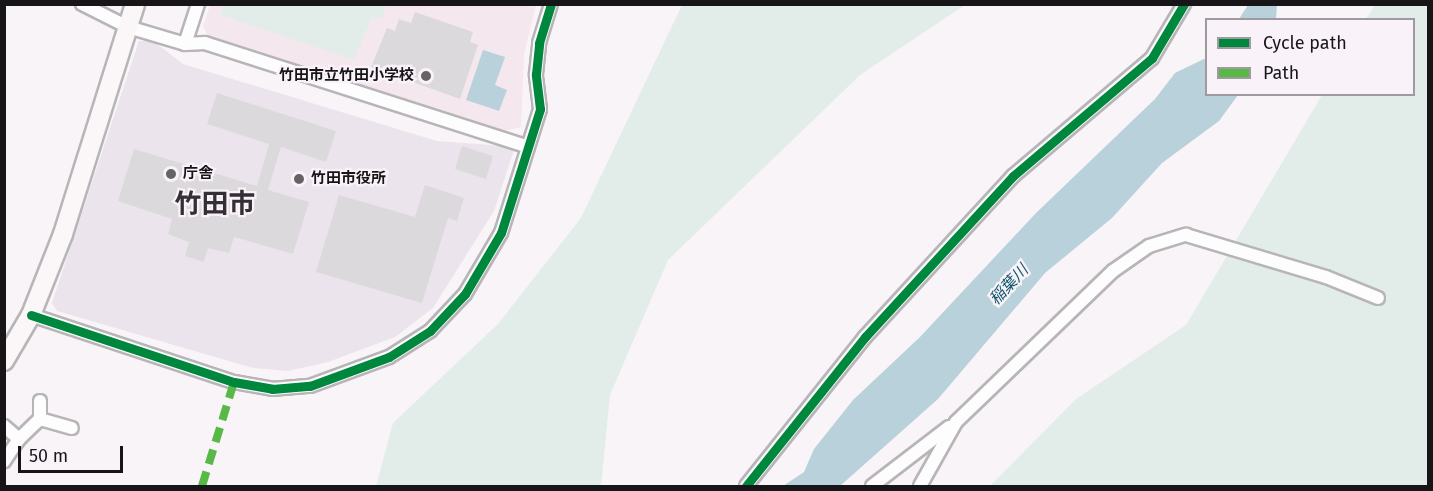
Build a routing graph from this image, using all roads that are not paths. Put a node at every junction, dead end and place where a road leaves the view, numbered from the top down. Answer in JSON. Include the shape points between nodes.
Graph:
{"nodes":[{"id":1,"x":82,"y":4,"type":"edge"},
{"id":2,"x":135,"y":4,"type":"edge"},
{"id":3,"x":198,"y":4,"type":"edge"},
{"id":4,"x":551,"y":4,"type":"edge"},
{"id":5,"x":1184,"y":4,"type":"edge"},
{"id":6,"x":128,"y":27,"type":"junction"},
{"id":7,"x":185,"y":44,"type":"junction"},
{"id":8,"x":528,"y":147,"type":"junction"},
{"id":9,"x":1378,"y":298,"type":"dead end"},
{"id":10,"x":32,"y":315,"type":"junction"},
{"id":11,"x":4,"y":361,"type":"edge"},
{"id":12,"x":40,"y":401,"type":"dead end"},
{"id":13,"x":40,"y":419,"type":"junction"},
{"id":14,"x":956,"y":422,"type":"junction"},
{"id":15,"x":4,"y":426,"type":"edge"},
{"id":16,"x":72,"y":428,"type":"dead end"},
{"id":17,"x":19,"y":439,"type":"junction"},
{"id":18,"x":4,"y":461,"type":"edge"},
{"id":19,"x":746,"y":486,"type":"edge"},
{"id":20,"x":872,"y":486,"type":"edge"},
{"id":21,"x":920,"y":486,"type":"edge"}],
"edges":[{"from":1,"to":6,"type":"street"},
{"from":2,"to":6,"type":"street"},
{"from":3,"to":7,"type":"street"},
{"from":4,"to":8,"type":"street","via":[[539,43],[540,109]]},
{"from":5,"to":19,"type":"street","via":[[1152,58],[1013,176],[865,337]]},
{"from":6,"to":7,"type":"street"},
{"from":6,"to":10,"type":"street","via":[[63,234]]},
{"from":7,"to":8,"type":"street","via":[[204,43]]},
{"from":8,"to":10,"type":"street","via":[[501,233],[465,294],[430,331],[389,357],[345,375],[310,386],[272,389],[234,382]]},
{"from":9,"to":14,"type":"street","via":[[1186,235],[1149,246],[1113,271]]},
{"from":10,"to":11,"type":"street"},
{"from":12,"to":13,"type":"street"},
{"from":13,"to":16,"type":"street"},
{"from":13,"to":17,"type":"street"},
{"from":14,"to":20,"type":"street"},
{"from":14,"to":21,"type":"street"},
{"from":15,"to":17,"type":"street"},
{"from":17,"to":18,"type":"street"}]}
